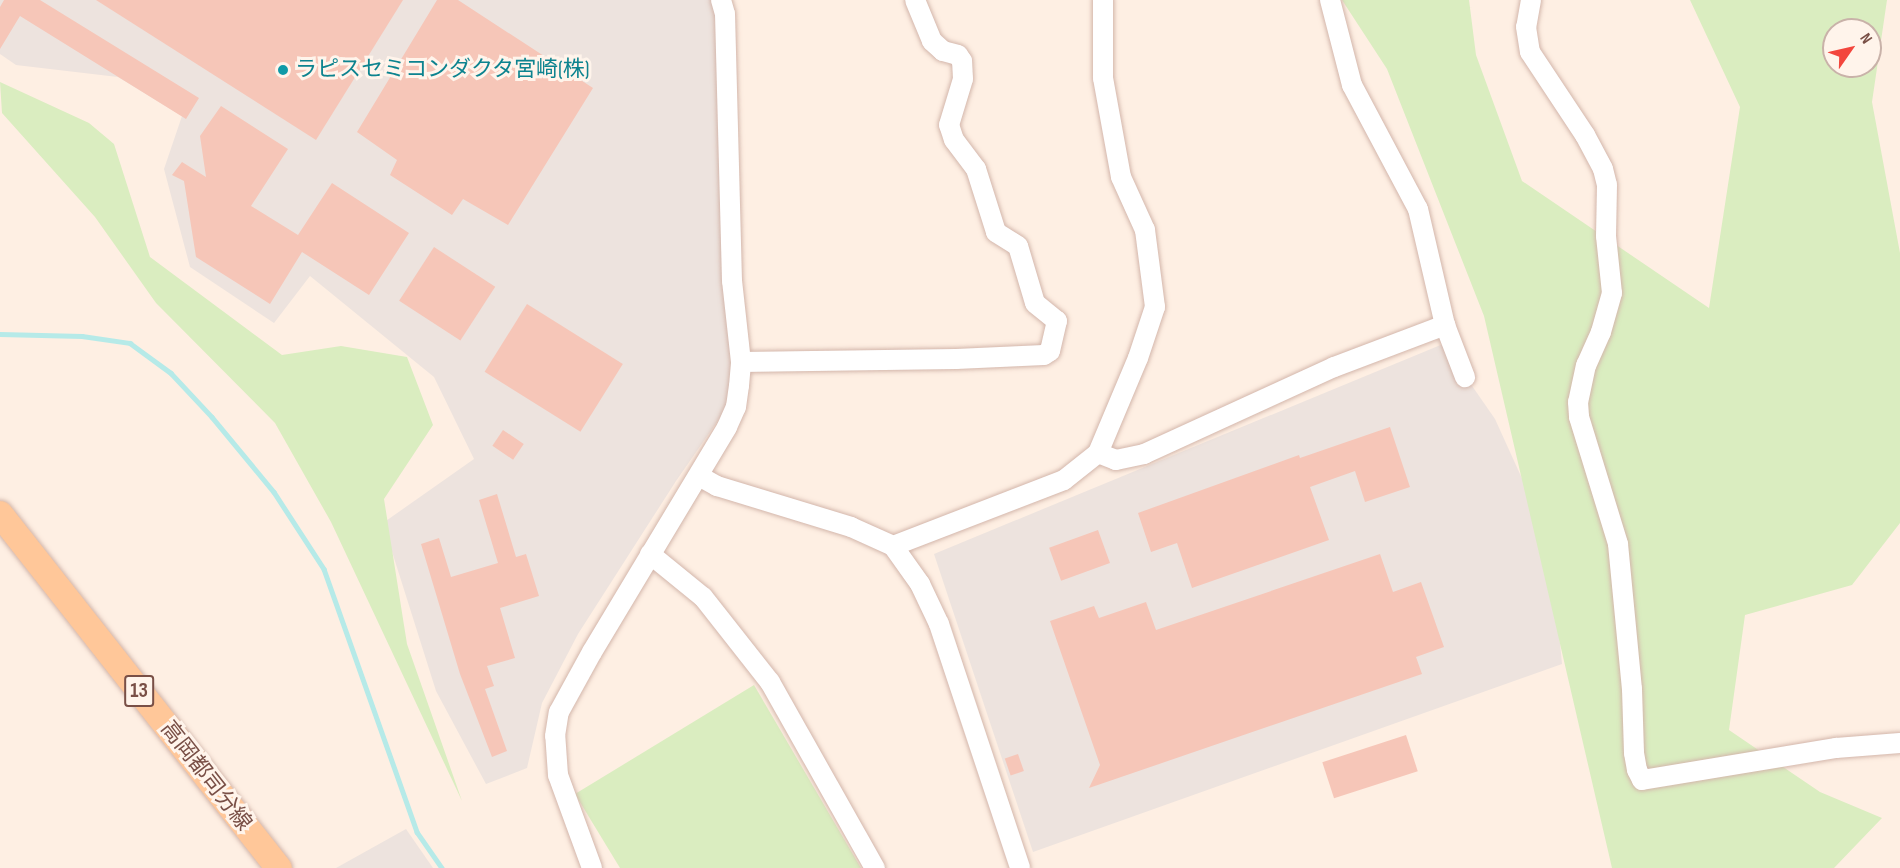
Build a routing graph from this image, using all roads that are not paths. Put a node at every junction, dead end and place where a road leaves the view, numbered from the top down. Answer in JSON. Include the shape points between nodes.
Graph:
{"nodes":[{"id":1,"x":722,"y":0,"type":"edge"},
{"id":2,"x":915,"y":0,"type":"edge"},
{"id":3,"x":1103,"y":0,"type":"edge"},
{"id":4,"x":1330,"y":0,"type":"edge"},
{"id":5,"x":1531,"y":0,"type":"edge"},
{"id":6,"x":1446,"y":325,"type":"junction"},
{"id":7,"x":741,"y":362,"type":"junction"},
{"id":8,"x":1465,"y":377,"type":"dead end"},
{"id":9,"x":1098,"y":453,"type":"junction"},
{"id":10,"x":699,"y":476,"type":"junction"},
{"id":11,"x":0,"y":514,"type":"edge"},
{"id":12,"x":893,"y":546,"type":"junction"},
{"id":13,"x":650,"y":554,"type":"junction"},
{"id":14,"x":1900,"y":743,"type":"edge"},
{"id":15,"x":279,"y":868,"type":"edge"},
{"id":16,"x":592,"y":868,"type":"edge"},
{"id":17,"x":874,"y":868,"type":"edge"},
{"id":18,"x":1020,"y":868,"type":"edge"}],
"edges":[{"from":1,"to":7,"type":"street","via":[[732,281]]},
{"from":2,"to":7,"type":"street","via":[[932,40],[962,61],[963,79],[949,125],[954,140],[976,169],[996,232],[1018,246],[1035,303],[1057,321],[1050,351],[1044,355],[956,359]]},
{"from":3,"to":9,"type":"street","via":[[1103,78],[1120,177],[1145,230],[1155,307]]},
{"from":4,"to":6,"type":"street","via":[[1352,85],[1418,208]]},
{"from":5,"to":14,"type":"street","via":[[1526,27],[1530,52],[1585,135],[1607,185],[1606,229],[1612,293],[1586,365],[1578,402],[1579,417],[1618,544],[1637,770],[1642,780],[1836,748]]},
{"from":6,"to":8,"type":"street"},
{"from":6,"to":9,"type":"street","via":[[1334,368],[1144,454],[1116,460]]},
{"from":7,"to":10,"type":"street","via":[[736,407]]},
{"from":9,"to":12,"type":"street","via":[[1064,480]]},
{"from":10,"to":12,"type":"street","via":[[717,486],[851,528]]},
{"from":10,"to":13,"type":"street"},
{"from":11,"to":15,"type":"main road","name":"高岡都司分線","number":"13"},
{"from":12,"to":18,"type":"street","via":[[920,584],[939,624]]},
{"from":13,"to":16,"type":"street","via":[[559,712],[555,736],[558,775]]},
{"from":13,"to":17,"type":"street","via":[[703,597],[770,682]]}]}
